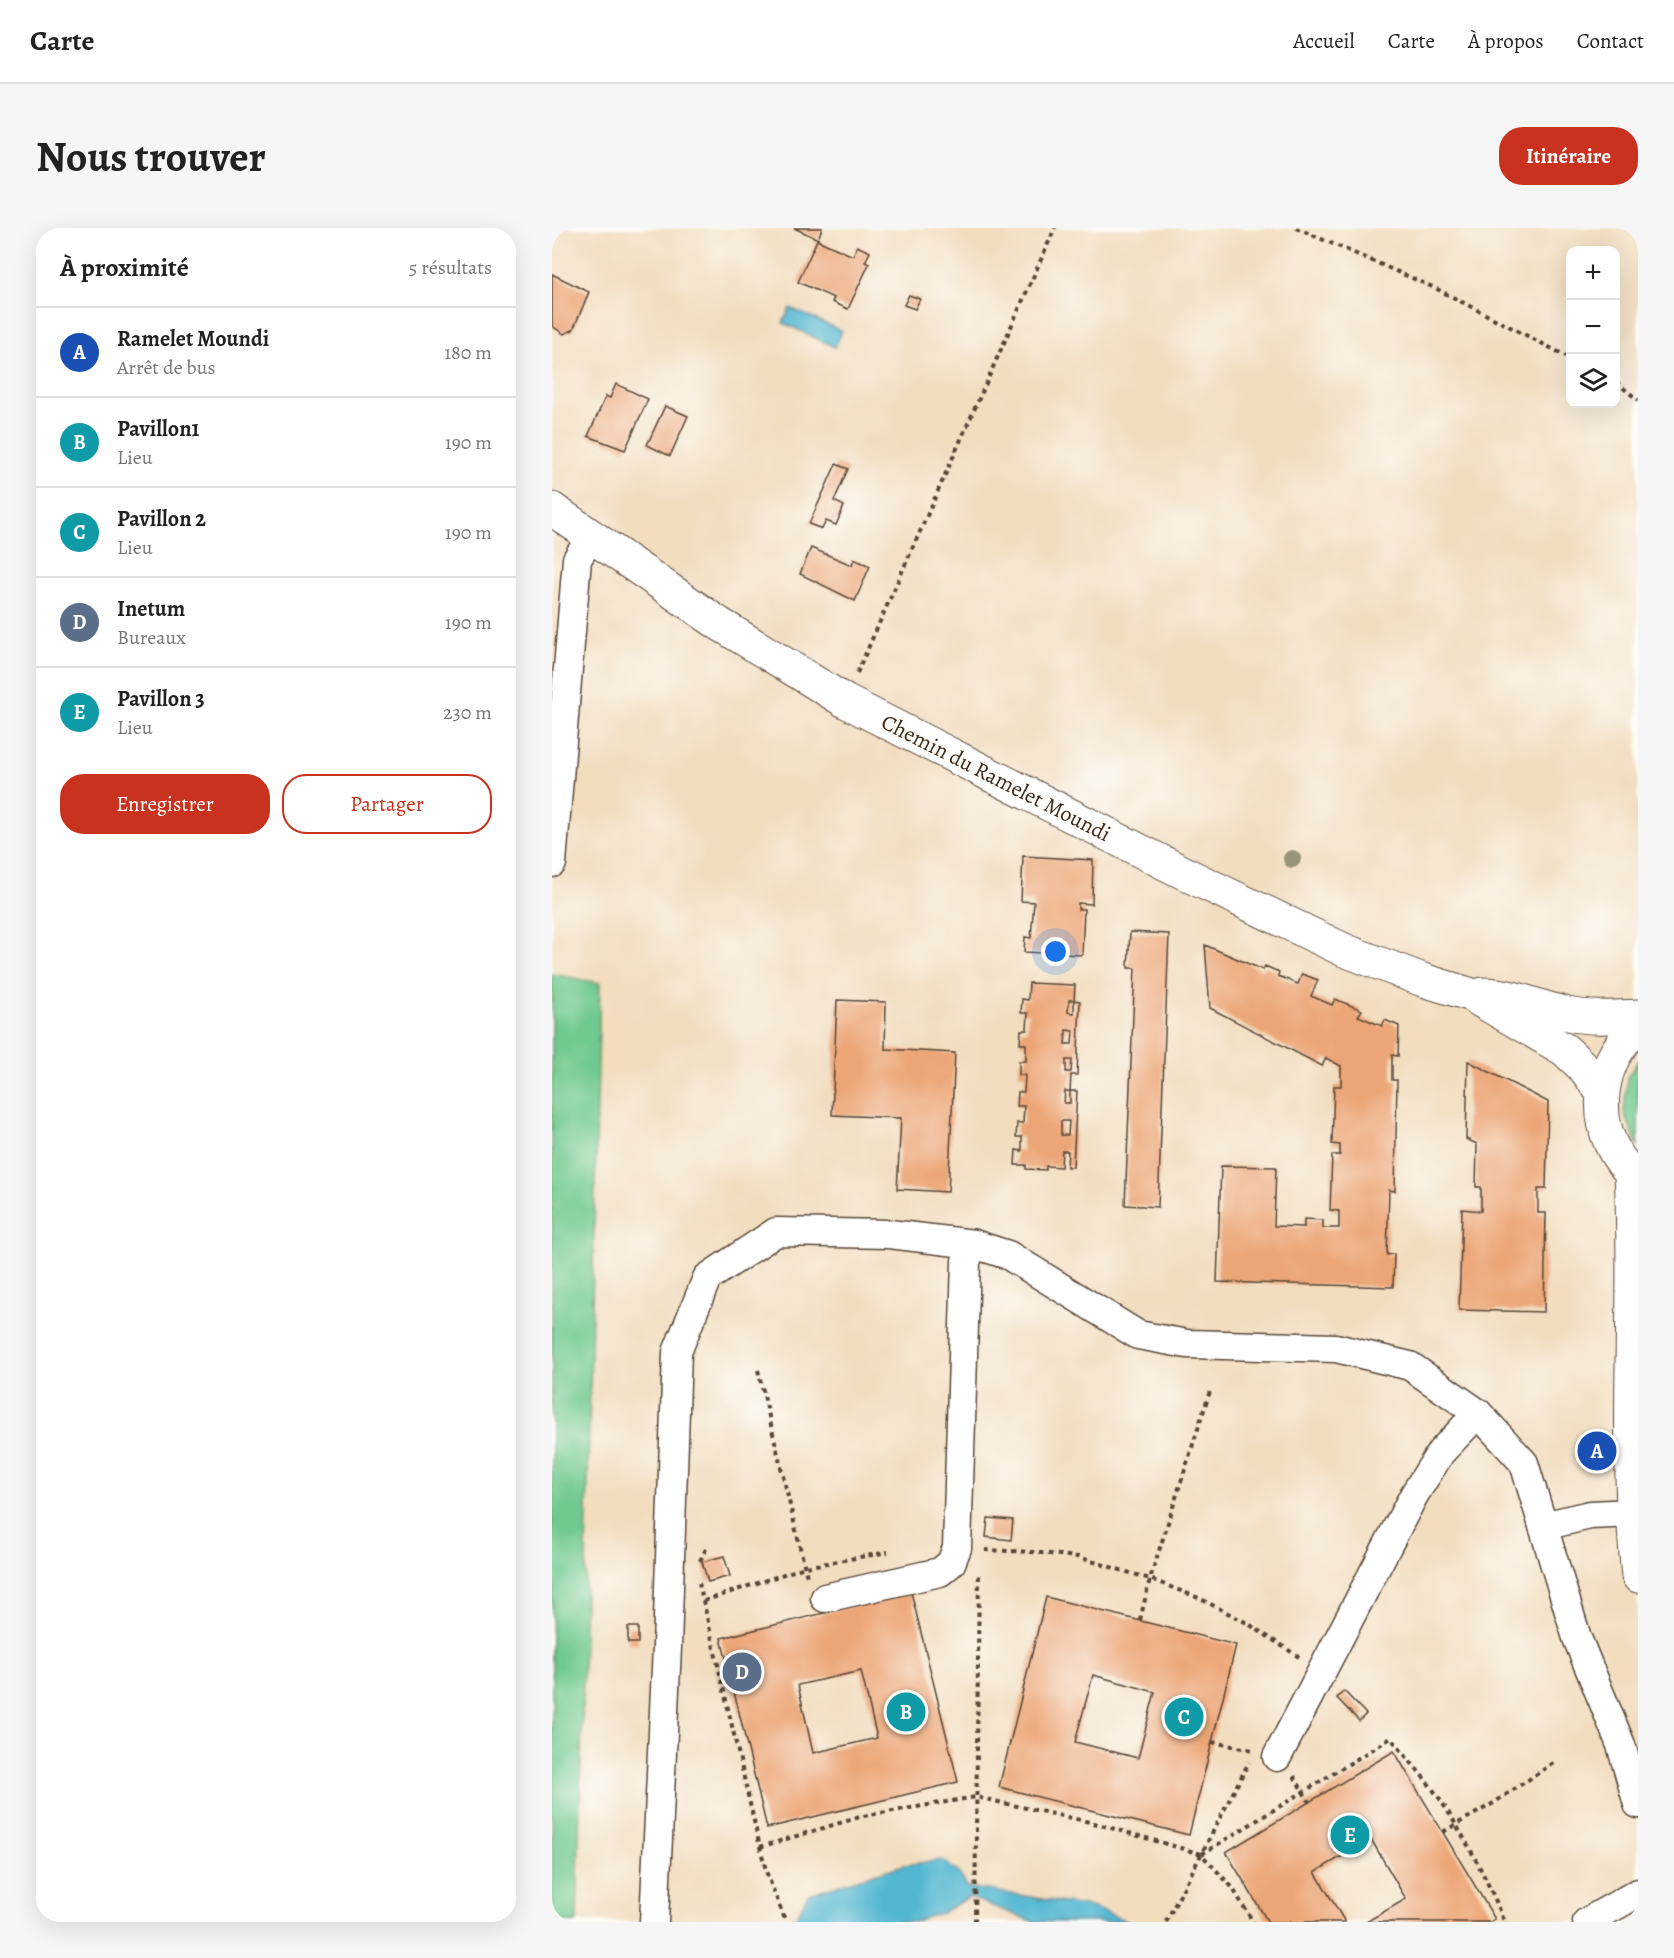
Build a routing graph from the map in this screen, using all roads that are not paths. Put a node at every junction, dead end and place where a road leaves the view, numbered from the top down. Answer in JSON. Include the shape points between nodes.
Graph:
{"nodes":[{"id":1,"x":552,"y":509,"type":"edge"},
{"id":2,"x":591,"y":537,"type":"junction"},
{"id":3,"x":562,"y":604,"type":"edge"},
{"id":4,"x":560,"y":671,"type":"edge"},
{"id":5,"x":552,"y":863,"type":"edge"},
{"id":6,"x":1469,"y":994,"type":"junction"},
{"id":7,"x":1638,"y":1016,"type":"edge"},
{"id":8,"x":1638,"y":1027,"type":"edge"},
{"id":9,"x":1602,"y":1092,"type":"junction"},
{"id":10,"x":1634,"y":1175,"type":"edge"},
{"id":11,"x":974,"y":1244,"type":"junction"},
{"id":12,"x":1478,"y":1413,"type":"junction"},
{"id":13,"x":1633,"y":1513,"type":"junction"},
{"id":14,"x":1544,"y":1526,"type":"junction"},
{"id":15,"x":1638,"y":1576,"type":"edge"},
{"id":16,"x":817,"y":1592,"type":"road end"},
{"id":17,"x":1266,"y":1754,"type":"road end"},
{"id":18,"x":1638,"y":1804,"type":"edge"},
{"id":19,"x":1631,"y":1906,"type":"edge"},
{"id":20,"x":654,"y":1922,"type":"edge"},
{"id":21,"x":1587,"y":1922,"type":"edge"}],
"edges":[{"from":1,"to":2,"type":"main road","name":"Chemin du Ramelet Moundi"},
{"from":2,"to":3,"type":"street","via":[[577,558]]},
{"from":2,"to":6,"type":"main road","name":"Chemin du Ramelet Moundi","via":[[718,623],[845,701],[1344,950]]},
{"from":3,"to":4,"type":"street"},
{"from":4,"to":5,"type":"street"},
{"from":6,"to":7,"type":"main road","name":"Chemin du Ramelet Moundi","via":[[1497,994],[1568,1014]]},
{"from":6,"to":9,"type":"main road","name":"Chemin du Ramelet Moundi","via":[[1565,1050]]},
{"from":8,"to":9,"type":"main road","via":[[1619,1046]]},
{"from":9,"to":10,"type":"main road","via":[[1603,1122],[1613,1149]]},
{"from":10,"to":13,"type":"main road"},
{"from":11,"to":12,"type":"street","via":[[1008,1255],[1138,1335],[1187,1344],[1336,1348],[1410,1366]]},
{"from":11,"to":16,"type":"street","via":[[966,1261],[968,1549],[940,1572]]},
{"from":11,"to":20,"type":"street","via":[[889,1234],[776,1233],[707,1278],[677,1352]]},
{"from":12,"to":14,"type":"street","via":[[1524,1463]]},
{"from":12,"to":17,"type":"street","via":[[1441,1452],[1414,1495]]},
{"from":13,"to":14,"type":"street","via":[[1590,1515]]},
{"from":13,"to":15,"type":"main road"},
{"from":14,"to":18,"type":"street","via":[[1577,1638],[1621,1745]]},
{"from":19,"to":21,"type":"street"}]}
